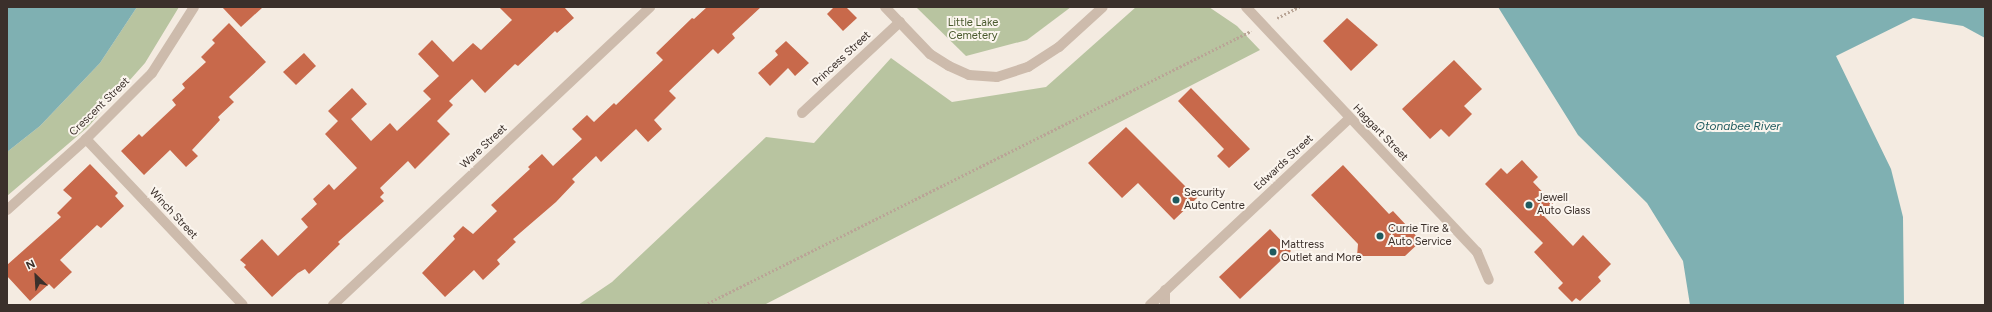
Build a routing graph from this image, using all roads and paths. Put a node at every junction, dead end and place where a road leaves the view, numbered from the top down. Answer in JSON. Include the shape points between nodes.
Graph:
{"nodes":[{"id":1,"x":194,"y":7,"type":"edge"},
{"id":2,"x":650,"y":7,"type":"edge"},
{"id":3,"x":885,"y":7,"type":"edge"},
{"id":4,"x":1103,"y":7,"type":"edge"},
{"id":5,"x":1246,"y":7,"type":"edge"},
{"id":6,"x":1299,"y":7,"type":"edge"},
{"id":7,"x":900,"y":22,"type":"junction"},
{"id":8,"x":1264,"y":25,"type":"junction"},
{"id":9,"x":802,"y":112,"type":"dead end"},
{"id":10,"x":1349,"y":119,"type":"junction"},
{"id":11,"x":86,"y":139,"type":"junction"},
{"id":12,"x":7,"y":210,"type":"edge"},
{"id":13,"x":1489,"y":280,"type":"dead end"},
{"id":14,"x":1165,"y":290,"type":"junction"},
{"id":15,"x":243,"y":305,"type":"edge"},
{"id":16,"x":333,"y":305,"type":"edge"},
{"id":17,"x":704,"y":305,"type":"edge"},
{"id":18,"x":1150,"y":305,"type":"edge"},
{"id":19,"x":1165,"y":305,"type":"edge"}],
"edges":[{"from":1,"to":11,"type":"street","name":"Crescent Street","via":[[152,74]]},
{"from":2,"to":16,"type":"street","name":"Ware Street"},
{"from":3,"to":7,"type":"street"},
{"from":4,"to":7,"type":"street","via":[[1060,47],[1028,67],[997,77],[969,75],[949,66],[930,54]]},
{"from":5,"to":8,"type":"street","name":"Haggart Street"},
{"from":6,"to":8,"type":"path"},
{"from":7,"to":9,"type":"street","name":"Princess Street"},
{"from":8,"to":10,"type":"street","name":"Haggart Street"},
{"from":8,"to":17,"type":"path"},
{"from":10,"to":13,"type":"street","name":"Haggart Street","via":[[1477,252]]},
{"from":10,"to":14,"type":"street","name":"Edwards Street"},
{"from":11,"to":12,"type":"street","name":"Crescent Street"},
{"from":11,"to":15,"type":"street","name":"Winch Street"},
{"from":14,"to":18,"type":"street","name":"Edwards Street"},
{"from":14,"to":19,"type":"street"}]}
